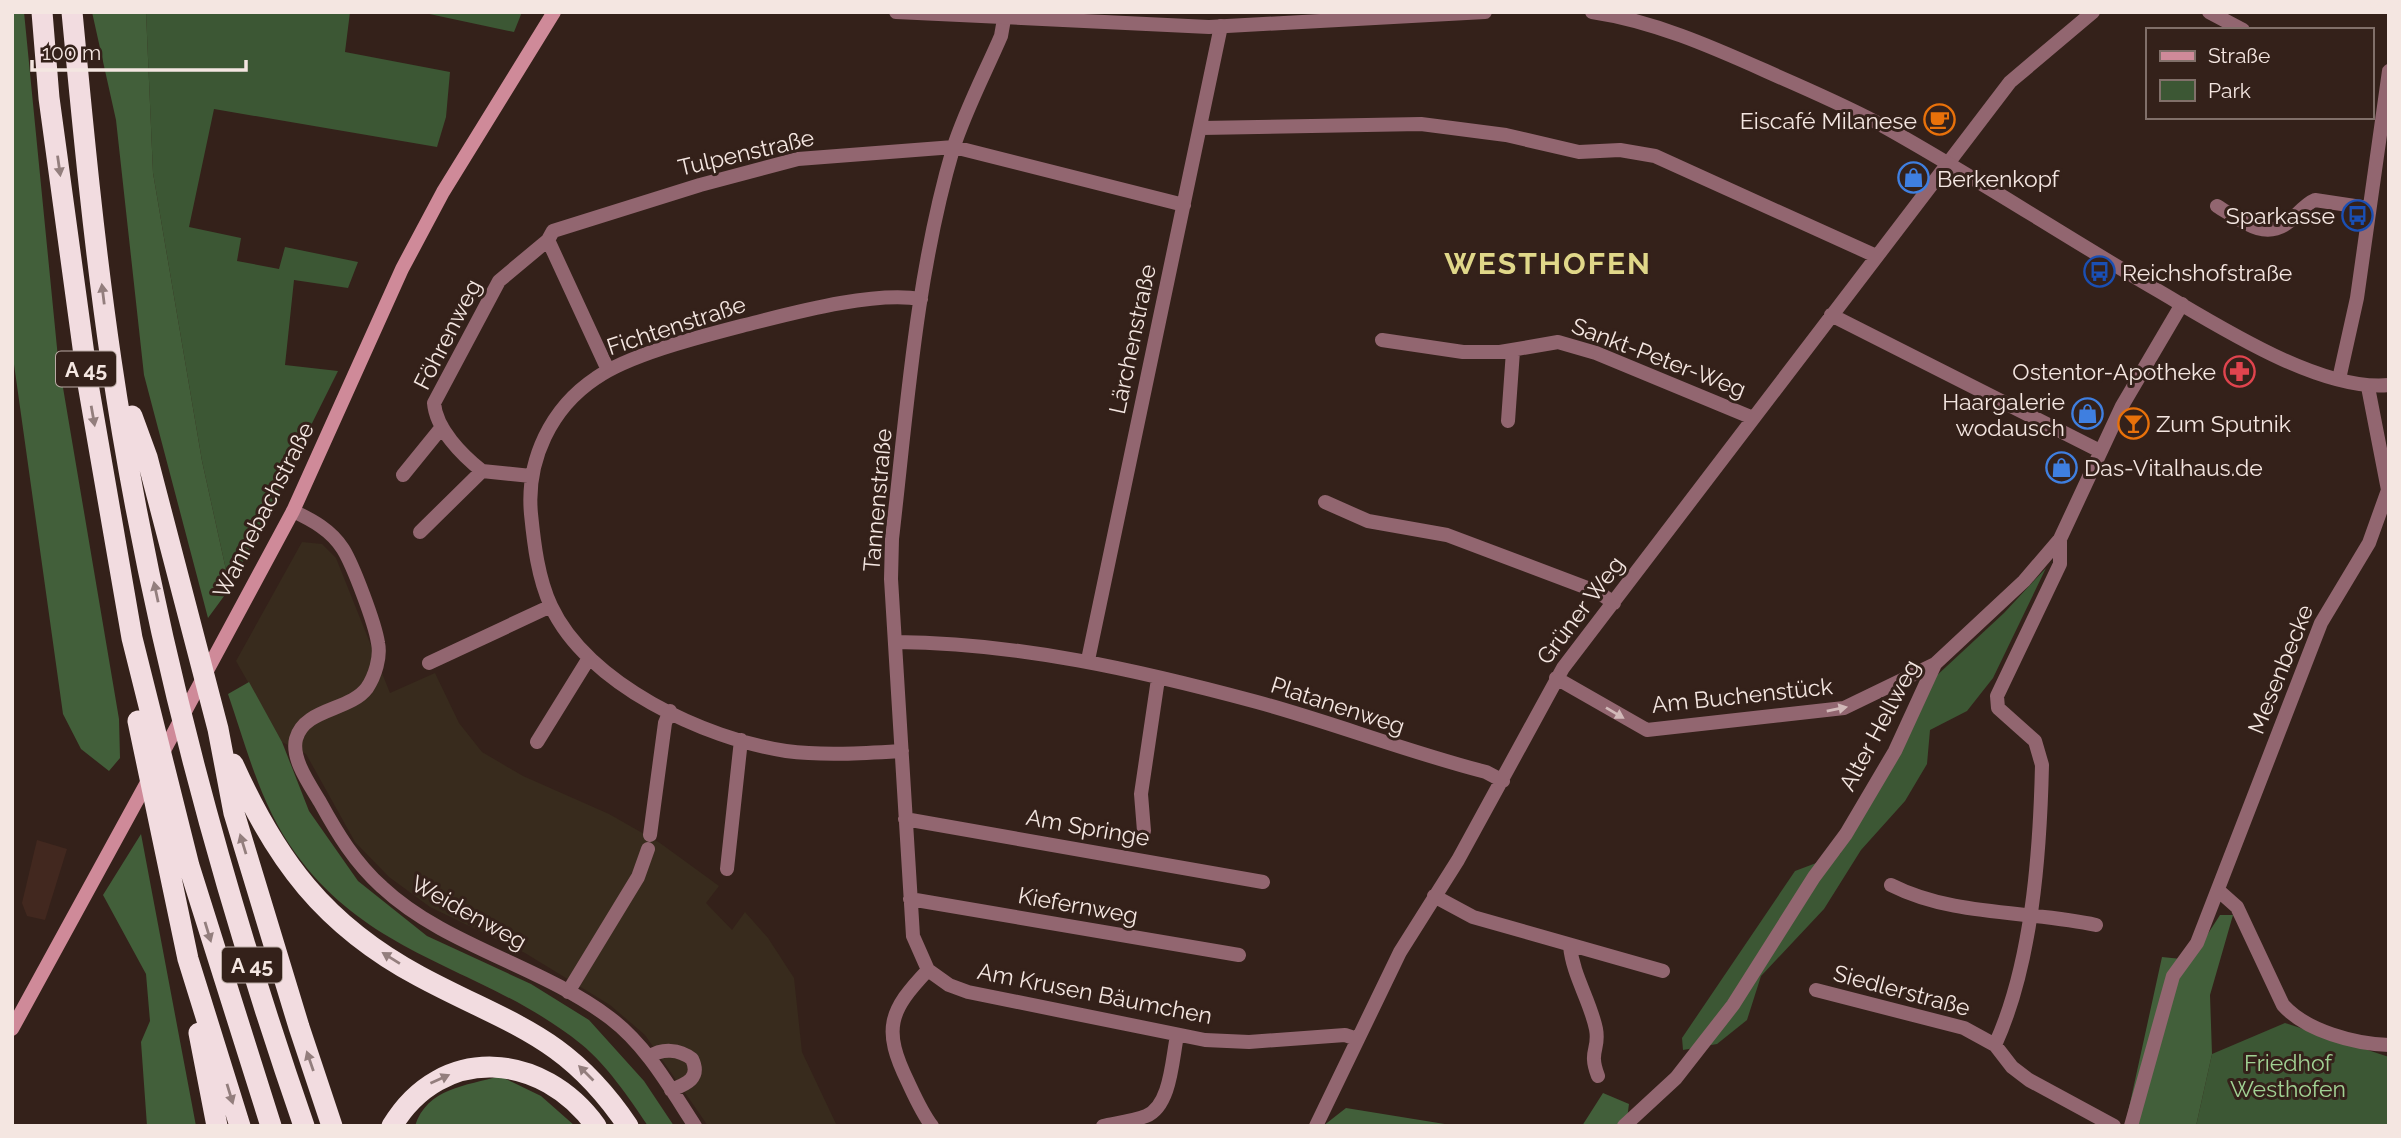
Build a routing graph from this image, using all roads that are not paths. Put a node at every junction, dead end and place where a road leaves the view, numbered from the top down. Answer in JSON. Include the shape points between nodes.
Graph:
{"nodes":[{"id":1,"x":42,"y":12,"type":"edge"},
{"id":2,"x":72,"y":12,"type":"edge"},
{"id":3,"x":554,"y":12,"type":"edge"},
{"id":4,"x":896,"y":12,"type":"edge"},
{"id":5,"x":1485,"y":12,"type":"edge"},
{"id":6,"x":1592,"y":12,"type":"edge"},
{"id":7,"x":2093,"y":12,"type":"edge"},
{"id":8,"x":2209,"y":12,"type":"edge"},
{"id":9,"x":1630,"y":15,"type":"edge"},
{"id":10,"x":1004,"y":19,"type":"junction"},
{"id":11,"x":1221,"y":26,"type":"junction"},
{"id":12,"x":2239,"y":28,"type":"edge"},
{"id":13,"x":2389,"y":71,"type":"edge"},
{"id":14,"x":2377,"y":99,"type":"edge"},
{"id":15,"x":1202,"y":128,"type":"junction"},
{"id":16,"x":954,"y":147,"type":"junction"},
{"id":17,"x":1946,"y":163,"type":"junction"},
{"id":18,"x":1184,"y":205,"type":"junction"},
{"id":19,"x":2217,"y":206,"type":"dead end"},
{"id":20,"x":2368,"y":208,"type":"junction"},
{"id":21,"x":548,"y":240,"type":"junction"},
{"id":22,"x":1875,"y":256,"type":"junction"},
{"id":23,"x":921,"y":299,"type":"junction"},
{"id":24,"x":2182,"y":304,"type":"junction"},
{"id":25,"x":1831,"y":315,"type":"junction"},
{"id":26,"x":1382,"y":340,"type":"dead end"},
{"id":27,"x":1513,"y":351,"type":"junction"},
{"id":28,"x":111,"y":362,"type":"junction"},
{"id":29,"x":608,"y":370,"type":"junction"},
{"id":30,"x":2339,"y":379,"type":"junction"},
{"id":31,"x":2389,"y":385,"type":"edge"},
{"id":32,"x":2368,"y":387,"type":"junction"},
{"id":33,"x":1753,"y":418,"type":"junction"},
{"id":34,"x":1508,"y":421,"type":"dead end"},
{"id":35,"x":442,"y":427,"type":"junction"},
{"id":36,"x":2100,"y":451,"type":"junction"},
{"id":37,"x":482,"y":471,"type":"junction"},
{"id":38,"x":403,"y":475,"type":"dead end"},
{"id":39,"x":531,"y":476,"type":"junction"},
{"id":40,"x":2389,"y":490,"type":"edge"},
{"id":41,"x":1325,"y":502,"type":"dead end"},
{"id":42,"x":293,"y":511,"type":"junction"},
{"id":43,"x":420,"y":532,"type":"dead end"},
{"id":44,"x":2060,"y":539,"type":"junction"},
{"id":45,"x":1614,"y":603,"type":"junction"},
{"id":46,"x":551,"y":606,"type":"junction"},
{"id":47,"x":896,"y":642,"type":"junction"},
{"id":48,"x":589,"y":658,"type":"junction"},
{"id":49,"x":1087,"y":660,"type":"junction"},
{"id":50,"x":429,"y":663,"type":"dead end"},
{"id":51,"x":1935,"y":664,"type":"junction"},
{"id":52,"x":1556,"y":678,"type":"junction"},
{"id":53,"x":1158,"y":679,"type":"junction"},
{"id":54,"x":142,"y":709,"type":"junction"},
{"id":55,"x":670,"y":711,"type":"junction"},
{"id":56,"x":218,"y":729,"type":"junction"},
{"id":57,"x":741,"y":740,"type":"junction"},
{"id":58,"x":537,"y":742,"type":"dead end"},
{"id":59,"x":902,"y":751,"type":"junction"},
{"id":60,"x":1503,"y":781,"type":"junction"},
{"id":61,"x":905,"y":819,"type":"junction"},
{"id":62,"x":1144,"y":831,"type":"dead end"},
{"id":63,"x":726,"y":869,"type":"dead end"},
{"id":64,"x":1263,"y":882,"type":"dead end"},
{"id":65,"x":1891,"y":885,"type":"dead end"},
{"id":66,"x":2219,"y":891,"type":"junction"},
{"id":67,"x":1434,"y":896,"type":"junction"},
{"id":68,"x":910,"y":900,"type":"junction"},
{"id":69,"x":2029,"y":915,"type":"junction"},
{"id":70,"x":2096,"y":925,"type":"dead end"},
{"id":71,"x":1570,"y":946,"type":"junction"},
{"id":72,"x":1239,"y":955,"type":"dead end"},
{"id":73,"x":188,"y":959,"type":"junction"},
{"id":74,"x":928,"y":970,"type":"junction"},
{"id":75,"x":1663,"y":971,"type":"dead end"},
{"id":76,"x":1816,"y":990,"type":"dead end"},
{"id":77,"x":568,"y":992,"type":"junction"},
{"id":78,"x":12,"y":1029,"type":"edge"},
{"id":79,"x":1177,"y":1036,"type":"junction"},
{"id":80,"x":1357,"y":1039,"type":"junction"},
{"id":81,"x":1995,"y":1045,"type":"junction"},
{"id":82,"x":2389,"y":1045,"type":"edge"},
{"id":83,"x":649,"y":1058,"type":"junction"},
{"id":84,"x":1598,"y":1076,"type":"dead end"},
{"id":85,"x":671,"y":1090,"type":"junction"},
{"id":86,"x":217,"y":1126,"type":"edge"},
{"id":87,"x":240,"y":1126,"type":"edge"},
{"id":88,"x":271,"y":1126,"type":"edge"},
{"id":89,"x":304,"y":1126,"type":"edge"},
{"id":90,"x":332,"y":1126,"type":"edge"},
{"id":91,"x":392,"y":1126,"type":"edge"},
{"id":92,"x":596,"y":1126,"type":"edge"},
{"id":93,"x":628,"y":1126,"type":"edge"},
{"id":94,"x":695,"y":1126,"type":"edge"},
{"id":95,"x":932,"y":1126,"type":"edge"},
{"id":96,"x":1103,"y":1126,"type":"edge"},
{"id":97,"x":1316,"y":1126,"type":"edge"},
{"id":98,"x":1624,"y":1126,"type":"edge"},
{"id":99,"x":2114,"y":1126,"type":"edge"},
{"id":100,"x":2131,"y":1126,"type":"edge"}],
"edges":[{"from":1,"to":54,"type":"highway","number":"A 45","one_way":true,"via":[[88,384]]},
{"from":28,"to":2,"type":"highway","number":"A 45","one_way":true},
{"from":3,"to":42,"type":"main road","name":"Wannebachstraße","via":[[443,192],[402,269]]},
{"from":4,"to":10,"type":"street"},
{"from":5,"to":11,"type":"street"},
{"from":6,"to":9,"type":"street"},
{"from":7,"to":17,"type":"street","name":"Grüner Weg","via":[[2010,82]]},
{"from":8,"to":12,"type":"street"},
{"from":9,"to":17,"type":"street","via":[[1814,93]]},
{"from":10,"to":11,"type":"street"},
{"from":10,"to":16,"type":"street","name":"Tannenstraße"},
{"from":11,"to":15,"type":"street","name":"Lärchenstraße"},
{"from":13,"to":14,"type":"street"},
{"from":14,"to":20,"type":"street"},
{"from":15,"to":18,"type":"street","name":"Lärchenstraße"},
{"from":15,"to":22,"type":"street","via":[[1420,124],[1506,135],[1579,152],[1620,150],[1655,156]]},
{"from":16,"to":18,"type":"street","name":"Tulpenstraße"},
{"from":16,"to":21,"type":"street","name":"Tulpenstraße","via":[[798,159],[552,231]]},
{"from":16,"to":23,"type":"street","name":"Tannenstraße"},
{"from":17,"to":22,"type":"street","name":"Grüner Weg"},
{"from":17,"to":24,"type":"street"},
{"from":18,"to":49,"type":"street","name":"Lärchenstraße"},
{"from":19,"to":20,"type":"street","via":[[2254,229],[2265,230],[2280,229],[2315,200]]},
{"from":20,"to":30,"type":"street","via":[[2357,298]]},
{"from":21,"to":29,"type":"street"},
{"from":21,"to":35,"type":"street","name":"Föhrenweg","via":[[499,281],[434,403]]},
{"from":22,"to":25,"type":"street","name":"Grüner Weg"},
{"from":23,"to":29,"type":"street","name":"Fichtenstraße","via":[[815,309],[726,330]]},
{"from":23,"to":47,"type":"street","name":"Tannenstraße","via":[[892,539]]},
{"from":24,"to":30,"type":"street","via":[[2265,350]]},
{"from":24,"to":36,"type":"street","name":"Alter Hellweg"},
{"from":25,"to":33,"type":"street","name":"Grüner Weg"},
{"from":25,"to":36,"type":"street"},
{"from":26,"to":27,"type":"street","name":"Sankt-Peter-Weg","via":[[1463,352]]},
{"from":27,"to":33,"type":"street","name":"Sankt-Peter-Weg","via":[[1541,343],[1574,346]]},
{"from":27,"to":34,"type":"street"},
{"from":28,"to":56,"type":"highway","via":[[147,457]]},
{"from":89,"to":28,"type":"highway","number":"A 45","one_way":true,"via":[[237,918],[196,770],[169,659]]},
{"from":29,"to":39,"type":"street","name":"Fichtenstraße","via":[[561,409],[540,446]]},
{"from":30,"to":32,"type":"street"},
{"from":31,"to":32,"type":"street"},
{"from":32,"to":40,"type":"street","name":"Mesenbecke"},
{"from":33,"to":45,"type":"street","name":"Grüner Weg"},
{"from":35,"to":37,"type":"street"},
{"from":35,"to":38,"type":"street"},
{"from":36,"to":44,"type":"street","name":"Alter Hellweg"},
{"from":37,"to":39,"type":"street"},
{"from":37,"to":43,"type":"street"},
{"from":39,"to":46,"type":"street","name":"Fichtenstraße","via":[[532,530]]},
{"from":40,"to":66,"type":"street","name":"Mesenbecke","via":[[2369,544],[2317,632]]},
{"from":41,"to":45,"type":"street","via":[[1368,521],[1447,535],[1598,592]]},
{"from":42,"to":77,"type":"street","name":"Weidenweg","via":[[315,522],[344,550],[378,643],[374,674],[363,693],[315,717],[296,738],[304,773],[323,808],[346,847],[395,899],[441,928]]},
{"from":42,"to":78,"type":"main road","name":"Wannebachstraße"},
{"from":44,"to":51,"type":"street","name":"Alter Hellweg","via":[[2024,581]]},
{"from":44,"to":69,"type":"street","via":[[2060,564],[1997,696],[1997,708],[2035,741],[2040,752],[2041,793]]},
{"from":45,"to":52,"type":"street","name":"Grüner Weg"},
{"from":46,"to":48,"type":"street","name":"Fichtenstraße"},
{"from":46,"to":50,"type":"street"},
{"from":47,"to":49,"type":"street","name":"Platanenweg","via":[[968,644]]},
{"from":47,"to":59,"type":"street","name":"Tannenstraße"},
{"from":48,"to":55,"type":"street","name":"Fichtenstraße","via":[[625,687]]},
{"from":48,"to":58,"type":"street"},
{"from":49,"to":53,"type":"street","name":"Platanenweg"},
{"from":52,"to":51,"type":"street","name":"Am Buchenstück","one_way":true,"via":[[1647,730],[1844,708]]},
{"from":51,"to":98,"type":"street","name":"Alter Hellweg","via":[[1895,751],[1860,811],[1732,1005],[1676,1079]]},
{"from":52,"to":60,"type":"street","name":"Grüner Weg"},
{"from":53,"to":60,"type":"street","name":"Platanenweg","via":[[1258,702]]},
{"from":53,"to":62,"type":"street","via":[[1140,794]]},
{"from":54,"to":73,"type":"highway"},
{"from":54,"to":88,"type":"highway","number":"A 45","one_way":true},
{"from":55,"to":57,"type":"street","name":"Fichtenstraße"},
{"from":55,"to":77,"type":"street","via":[[649,842],[638,877]]},
{"from":90,"to":56,"type":"highway","one_way":true,"via":[[234,814]]},
{"from":93,"to":56,"type":"highway","one_way":true,"via":[[604,1092],[550,1042],[418,975],[364,941],[323,906],[278,852]]},
{"from":57,"to":59,"type":"street","name":"Fichtenstraße","via":[[786,751]]},
{"from":57,"to":63,"type":"street"},
{"from":59,"to":61,"type":"street","name":"Tannenstraße"},
{"from":60,"to":67,"type":"street","name":"Grüner Weg"},
{"from":61,"to":64,"type":"street","name":"Am Springe"},
{"from":61,"to":68,"type":"street","name":"Tannenstraße"},
{"from":65,"to":69,"type":"street","via":[[1911,895]]},
{"from":66,"to":82,"type":"street","via":[[2237,907],[2291,1014],[2301,1022],[2368,1044]]},
{"from":66,"to":100,"type":"street","name":"Mesenbecke","via":[[2197,943],[2174,976]]},
{"from":67,"to":71,"type":"street","via":[[1473,917]]},
{"from":67,"to":80,"type":"street","name":"Grüner Weg"},
{"from":68,"to":72,"type":"street","name":"Kiefernweg"},
{"from":68,"to":74,"type":"street","name":"Tannenstraße","via":[[914,936]]},
{"from":69,"to":70,"type":"street"},
{"from":69,"to":81,"type":"street","via":[[2020,975]]},
{"from":71,"to":75,"type":"street"},
{"from":71,"to":84,"type":"street","via":[[1572,965],[1597,1031],[1591,1058]]},
{"from":73,"to":86,"type":"highway"},
{"from":73,"to":87,"type":"highway","one_way":true},
{"from":74,"to":79,"type":"street","name":"Am Krusen Bäumchen","via":[[949,985]]},
{"from":74,"to":95,"type":"street","via":[[898,1005],[891,1033],[898,1062]]},
{"from":76,"to":81,"type":"street","name":"Siedlerstraße","via":[[1964,1028]]},
{"from":77,"to":83,"type":"street","name":"Weidenweg","via":[[610,1018]]},
{"from":79,"to":80,"type":"street","name":"Am Krusen Bäumchen","via":[[1249,1042],[1345,1035]]},
{"from":79,"to":96,"type":"street","via":[[1157,1109],[1147,1116]]},
{"from":80,"to":97,"type":"street","name":"Grüner Weg"},
{"from":81,"to":99,"type":"street","name":"Siedlerstraße","via":[[2029,1080]]},
{"from":83,"to":85,"type":"street","name":"Weidenweg"},
{"from":83,"to":85,"type":"street","via":[[664,1051],[692,1059],[696,1070],[691,1080]]},
{"from":85,"to":94,"type":"street","name":"Weidenweg"},
{"from":91,"to":92,"type":"highway","one_way":true,"via":[[429,1084],[458,1071],[491,1066],[548,1082],[576,1102]]}]}
